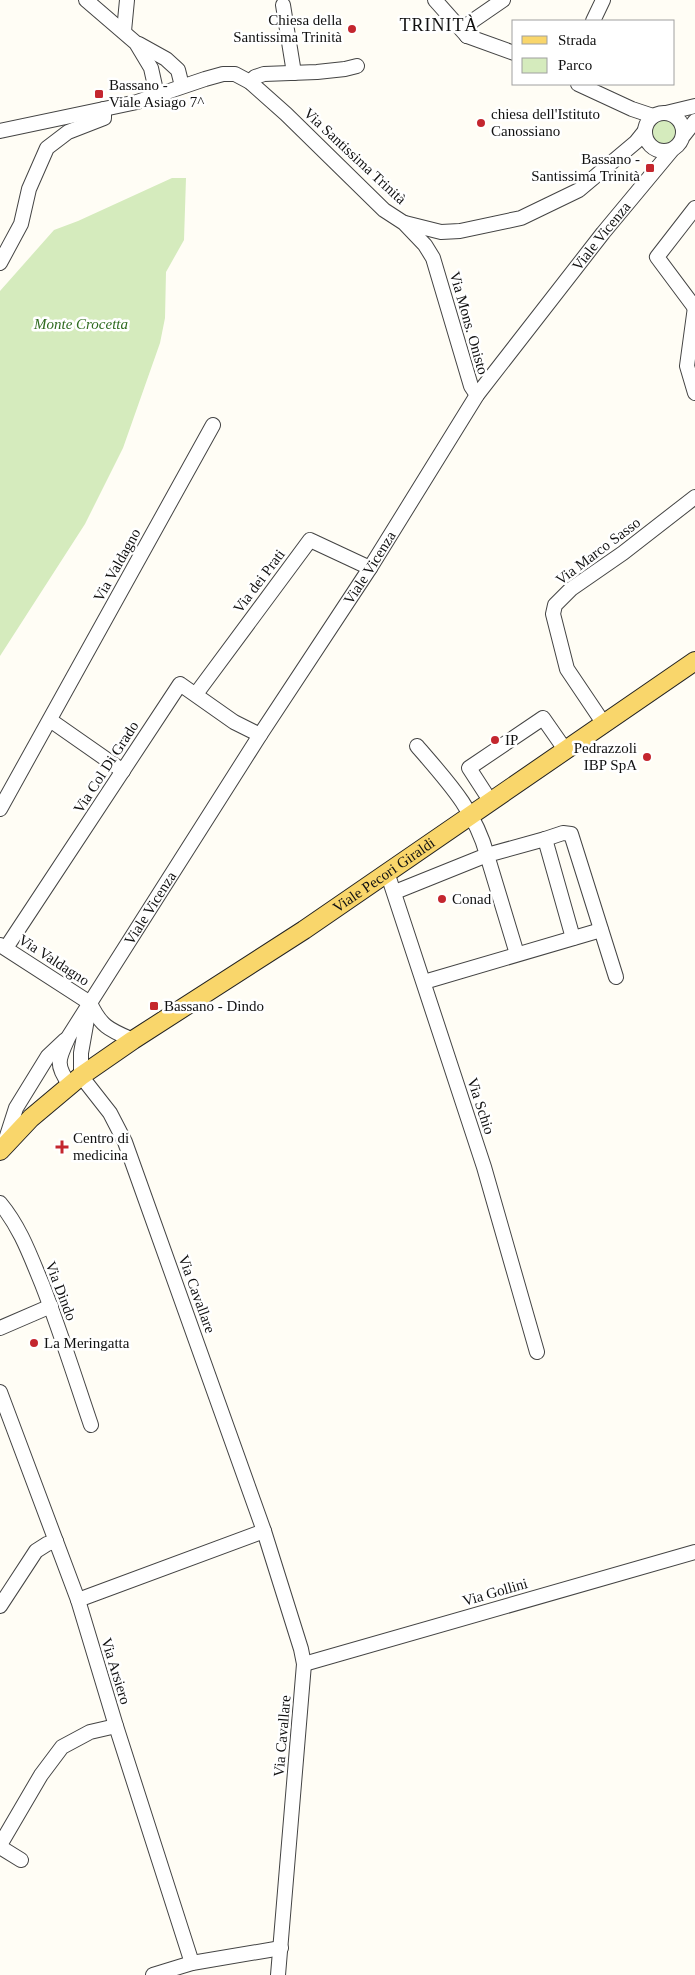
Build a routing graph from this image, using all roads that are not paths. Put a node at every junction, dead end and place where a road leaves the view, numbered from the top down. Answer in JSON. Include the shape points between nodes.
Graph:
{"nodes":[{"id":1,"x":127,"y":0,"type":"edge"},
{"id":2,"x":435,"y":0,"type":"edge"},
{"id":3,"x":503,"y":0,"type":"edge"},
{"id":4,"x":604,"y":0,"type":"edge"},
{"id":5,"x":93,"y":2,"type":"edge"},
{"id":6,"x":283,"y":4,"type":"dead end"},
{"id":7,"x":594,"y":20,"type":"edge"},
{"id":8,"x":124,"y":31,"type":"junction"},
{"id":9,"x":467,"y":36,"type":"junction"},
{"id":10,"x":136,"y":42,"type":"junction"},
{"id":11,"x":512,"y":52,"type":"edge"},
{"id":12,"x":357,"y":66,"type":"dead end"},
{"id":13,"x":294,"y":73,"type":"junction"},
{"id":14,"x":250,"y":82,"type":"junction"},
{"id":15,"x":580,"y":85,"type":"edge"},
{"id":16,"x":182,"y":86,"type":"junction"},
{"id":17,"x":157,"y":95,"type":"junction"},
{"id":18,"x":695,"y":106,"type":"edge"},
{"id":19,"x":104,"y":109,"type":"junction"},
{"id":20,"x":632,"y":109,"type":"junction"},
{"id":21,"x":660,"y":114,"type":"junction"},
{"id":22,"x":695,"y":121,"type":"edge"},
{"id":23,"x":0,"y":131,"type":"edge"},
{"id":24,"x":645,"y":131,"type":"junction"},
{"id":25,"x":684,"y":135,"type":"junction"},
{"id":26,"x":672,"y":150,"type":"junction"},
{"id":27,"x":695,"y":208,"type":"edge"},
{"id":28,"x":404,"y":222,"type":"junction"},
{"id":29,"x":460,"y":231,"type":"junction"},
{"id":30,"x":433,"y":258,"type":"junction"},
{"id":31,"x":0,"y":264,"type":"edge"},
{"id":32,"x":695,"y":307,"type":"edge"},
{"id":33,"x":695,"y":393,"type":"edge"},
{"id":34,"x":477,"y":395,"type":"junction"},
{"id":35,"x":213,"y":425,"type":"dead end"},
{"id":36,"x":695,"y":497,"type":"edge"},
{"id":37,"x":370,"y":568,"type":"junction"},
{"id":38,"x":695,"y":661,"type":"edge"},
{"id":39,"x":196,"y":694,"type":"junction"},
{"id":40,"x":50,"y":720,"type":"junction"},
{"id":41,"x":604,"y":724,"type":"junction"},
{"id":42,"x":260,"y":736,"type":"junction"},
{"id":43,"x":417,"y":746,"type":"dead end"},
{"id":44,"x":566,"y":751,"type":"junction"},
{"id":45,"x":123,"y":770,"type":"junction"},
{"id":46,"x":491,"y":802,"type":"junction"},
{"id":47,"x":0,"y":809,"type":"edge"},
{"id":48,"x":472,"y":815,"type":"junction"},
{"id":49,"x":545,"y":839,"type":"junction"},
{"id":50,"x":487,"y":855,"type":"junction"},
{"id":51,"x":387,"y":872,"type":"junction"},
{"id":52,"x":395,"y":892,"type":"junction"},
{"id":53,"x":601,"y":930,"type":"junction"},
{"id":54,"x":573,"y":938,"type":"junction"},
{"id":55,"x":3,"y":947,"type":"edge"},
{"id":56,"x":517,"y":954,"type":"junction"},
{"id":57,"x":616,"y":977,"type":"dead end"},
{"id":58,"x":424,"y":982,"type":"junction"},
{"id":59,"x":90,"y":1003,"type":"junction"},
{"id":60,"x":69,"y":1036,"type":"junction"},
{"id":61,"x":133,"y":1040,"type":"junction"},
{"id":62,"x":76,"y":1081,"type":"junction"},
{"id":63,"x":2,"y":1149,"type":"edge"},
{"id":64,"x":0,"y":1203,"type":"edge"},
{"id":65,"x":51,"y":1306,"type":"junction"},
{"id":66,"x":0,"y":1328,"type":"edge"},
{"id":67,"x":537,"y":1352,"type":"dead end"},
{"id":68,"x":0,"y":1392,"type":"edge"},
{"id":69,"x":91,"y":1424,"type":"dead end"},
{"id":70,"x":264,"y":1531,"type":"junction"},
{"id":71,"x":56,"y":1541,"type":"junction"},
{"id":72,"x":695,"y":1552,"type":"edge"},
{"id":73,"x":78,"y":1600,"type":"junction"},
{"id":74,"x":0,"y":1606,"type":"edge"},
{"id":75,"x":304,"y":1664,"type":"junction"},
{"id":76,"x":116,"y":1726,"type":"junction"},
{"id":77,"x":0,"y":1846,"type":"edge"},
{"id":78,"x":21,"y":1860,"type":"dead end"},
{"id":79,"x":281,"y":1948,"type":"junction"},
{"id":80,"x":192,"y":1963,"type":"junction"},
{"id":81,"x":153,"y":1975,"type":"edge"},
{"id":82,"x":278,"y":1975,"type":"edge"}],
"edges":[{"from":1,"to":8,"type":"street"},
{"from":2,"to":9,"type":"street"},
{"from":3,"to":9,"type":"street","via":[[471,22]]},
{"from":4,"to":7,"type":"street"},
{"from":5,"to":8,"type":"street"},
{"from":6,"to":13,"type":"street"},
{"from":8,"to":10,"type":"street"},
{"from":9,"to":11,"type":"street"},
{"from":10,"to":16,"type":"street","via":[[178,70]]},
{"from":10,"to":17,"type":"street","via":[[151,68]]},
{"from":12,"to":13,"type":"street"},
{"from":13,"to":14,"type":"street","via":[[264,74]]},
{"from":14,"to":16,"type":"street","name":"Via Santissima Trinità","via":[[235,74],[223,74]]},
{"from":14,"to":28,"type":"street","name":"Via Santissima Trinità","via":[[384,210]]},
{"from":15,"to":20,"type":"street"},
{"from":16,"to":17,"type":"street","name":"Via Santissima Trinità"},
{"from":17,"to":19,"type":"street","name":"Via Santissima Trinità"},
{"from":18,"to":21,"type":"street"},
{"from":19,"to":23,"type":"street","name":"Via Santissima Trinità"},
{"from":19,"to":31,"type":"street","via":[[104,118],[68,132],[47,148],[29,189],[21,224]]},
{"from":20,"to":21,"type":"street"},
{"from":20,"to":24,"type":"street","via":[[643,122]]},
{"from":21,"to":24,"type":"street","via":[[649,120]]},
{"from":21,"to":25,"type":"street","via":[[677,118]]},
{"from":22,"to":25,"type":"street"},
{"from":24,"to":26,"type":"street","via":[[645,139],[654,149]]},
{"from":24,"to":29,"type":"street","via":[[617,159],[568,197],[521,218]]},
{"from":25,"to":26,"type":"street"},
{"from":26,"to":34,"type":"street","name":"Viale Vicenza","via":[[602,233]]},
{"from":27,"to":32,"type":"street","via":[[657,257]]},
{"from":28,"to":29,"type":"street","via":[[441,232]]},
{"from":28,"to":30,"type":"street","name":"Via Santissima Trinità"},
{"from":29,"to":30,"type":"street","via":[[437,240]]},
{"from":30,"to":34,"type":"street","name":"Via Mons. Onisto","via":[[471,386]]},
{"from":32,"to":33,"type":"street","via":[[687,366]]},
{"from":34,"to":37,"type":"street","name":"Viale Vicenza"},
{"from":35,"to":40,"type":"street","name":"Via Valdagno"},
{"from":36,"to":41,"type":"street","name":"Via Marco Sasso","via":[[623,554],[571,589],[555,605],[553,614],[566,669]]},
{"from":37,"to":39,"type":"street","name":"Via dei Prati","via":[[310,540]]},
{"from":37,"to":42,"type":"street","name":"Viale Vicenza"},
{"from":38,"to":41,"type":"main road","name":"Viale Pecori Giraldi"},
{"from":39,"to":42,"type":"street","name":"Via Col Di Grado","via":[[234,722]]},
{"from":39,"to":45,"type":"street","name":"Via Col Di Grado","via":[[180,684]]},
{"from":40,"to":45,"type":"street"},
{"from":40,"to":47,"type":"street","name":"Via Valdagno"},
{"from":41,"to":44,"type":"main road","name":"Viale Pecori Giraldi"},
{"from":42,"to":59,"type":"street","name":"Viale Vicenza"},
{"from":43,"to":48,"type":"street","via":[[461,797]]},
{"from":44,"to":46,"type":"main road","name":"Viale Pecori Giraldi"},
{"from":44,"to":46,"type":"street","via":[[543,718],[477,762],[469,768]]},
{"from":45,"to":55,"type":"street","name":"Via Col Di Grado"},
{"from":46,"to":48,"type":"main road","name":"Viale Pecori Giraldi"},
{"from":48,"to":50,"type":"street"},
{"from":48,"to":51,"type":"main road","name":"Viale Pecori Giraldi"},
{"from":49,"to":50,"type":"street"},
{"from":49,"to":53,"type":"street","via":[[571,834]]},
{"from":49,"to":54,"type":"street"},
{"from":50,"to":52,"type":"street"},
{"from":50,"to":56,"type":"street"},
{"from":51,"to":52,"type":"street","name":"Via Schio"},
{"from":51,"to":61,"type":"main road","name":"Viale Pecori Giraldi","via":[[304,930]]},
{"from":52,"to":58,"type":"street","name":"Via Schio"},
{"from":53,"to":54,"type":"street"},
{"from":53,"to":57,"type":"street"},
{"from":54,"to":56,"type":"street"},
{"from":55,"to":59,"type":"street","name":"Via Valdagno"},
{"from":56,"to":58,"type":"street"},
{"from":58,"to":67,"type":"street","name":"Via Schio","via":[[484,1167]]},
{"from":59,"to":60,"type":"street","name":"Viale Vicenza"},
{"from":59,"to":61,"type":"street","via":[[97,1019],[114,1032]]},
{"from":59,"to":62,"type":"street"},
{"from":60,"to":62,"type":"street","name":"Via Cavallare","via":[[58,1061],[60,1073]]},
{"from":60,"to":63,"type":"street","via":[[48,1056],[16,1108]]},
{"from":61,"to":62,"type":"main road","name":"Viale Pecori Giraldi"},
{"from":62,"to":63,"type":"main road","via":[[31,1118]]},
{"from":62,"to":70,"type":"street","name":"Via Cavallare","via":[[110,1113],[125,1142]]},
{"from":64,"to":65,"type":"street","name":"Via Dindo","via":[[26,1243]]},
{"from":65,"to":66,"type":"street"},
{"from":65,"to":69,"type":"street","name":"Via Dindo"},
{"from":68,"to":71,"type":"street","name":"Via Arsiero"},
{"from":70,"to":73,"type":"street"},
{"from":70,"to":75,"type":"street","name":"Via Cavallare"},
{"from":71,"to":73,"type":"street","name":"Via Arsiero"},
{"from":71,"to":74,"type":"street","via":[[36,1551]]},
{"from":72,"to":75,"type":"street","name":"Via Gollini"},
{"from":73,"to":76,"type":"street","name":"Via Arsiero"},
{"from":75,"to":79,"type":"street","name":"Via Cavallare"},
{"from":76,"to":77,"type":"street","via":[[90,1732],[62,1747],[41,1775]]},
{"from":76,"to":80,"type":"street","name":"Via Arsiero"},
{"from":77,"to":78,"type":"street"},
{"from":79,"to":80,"type":"street"},
{"from":79,"to":82,"type":"street","name":"Via Cavallare"},
{"from":80,"to":81,"type":"street"}]}
